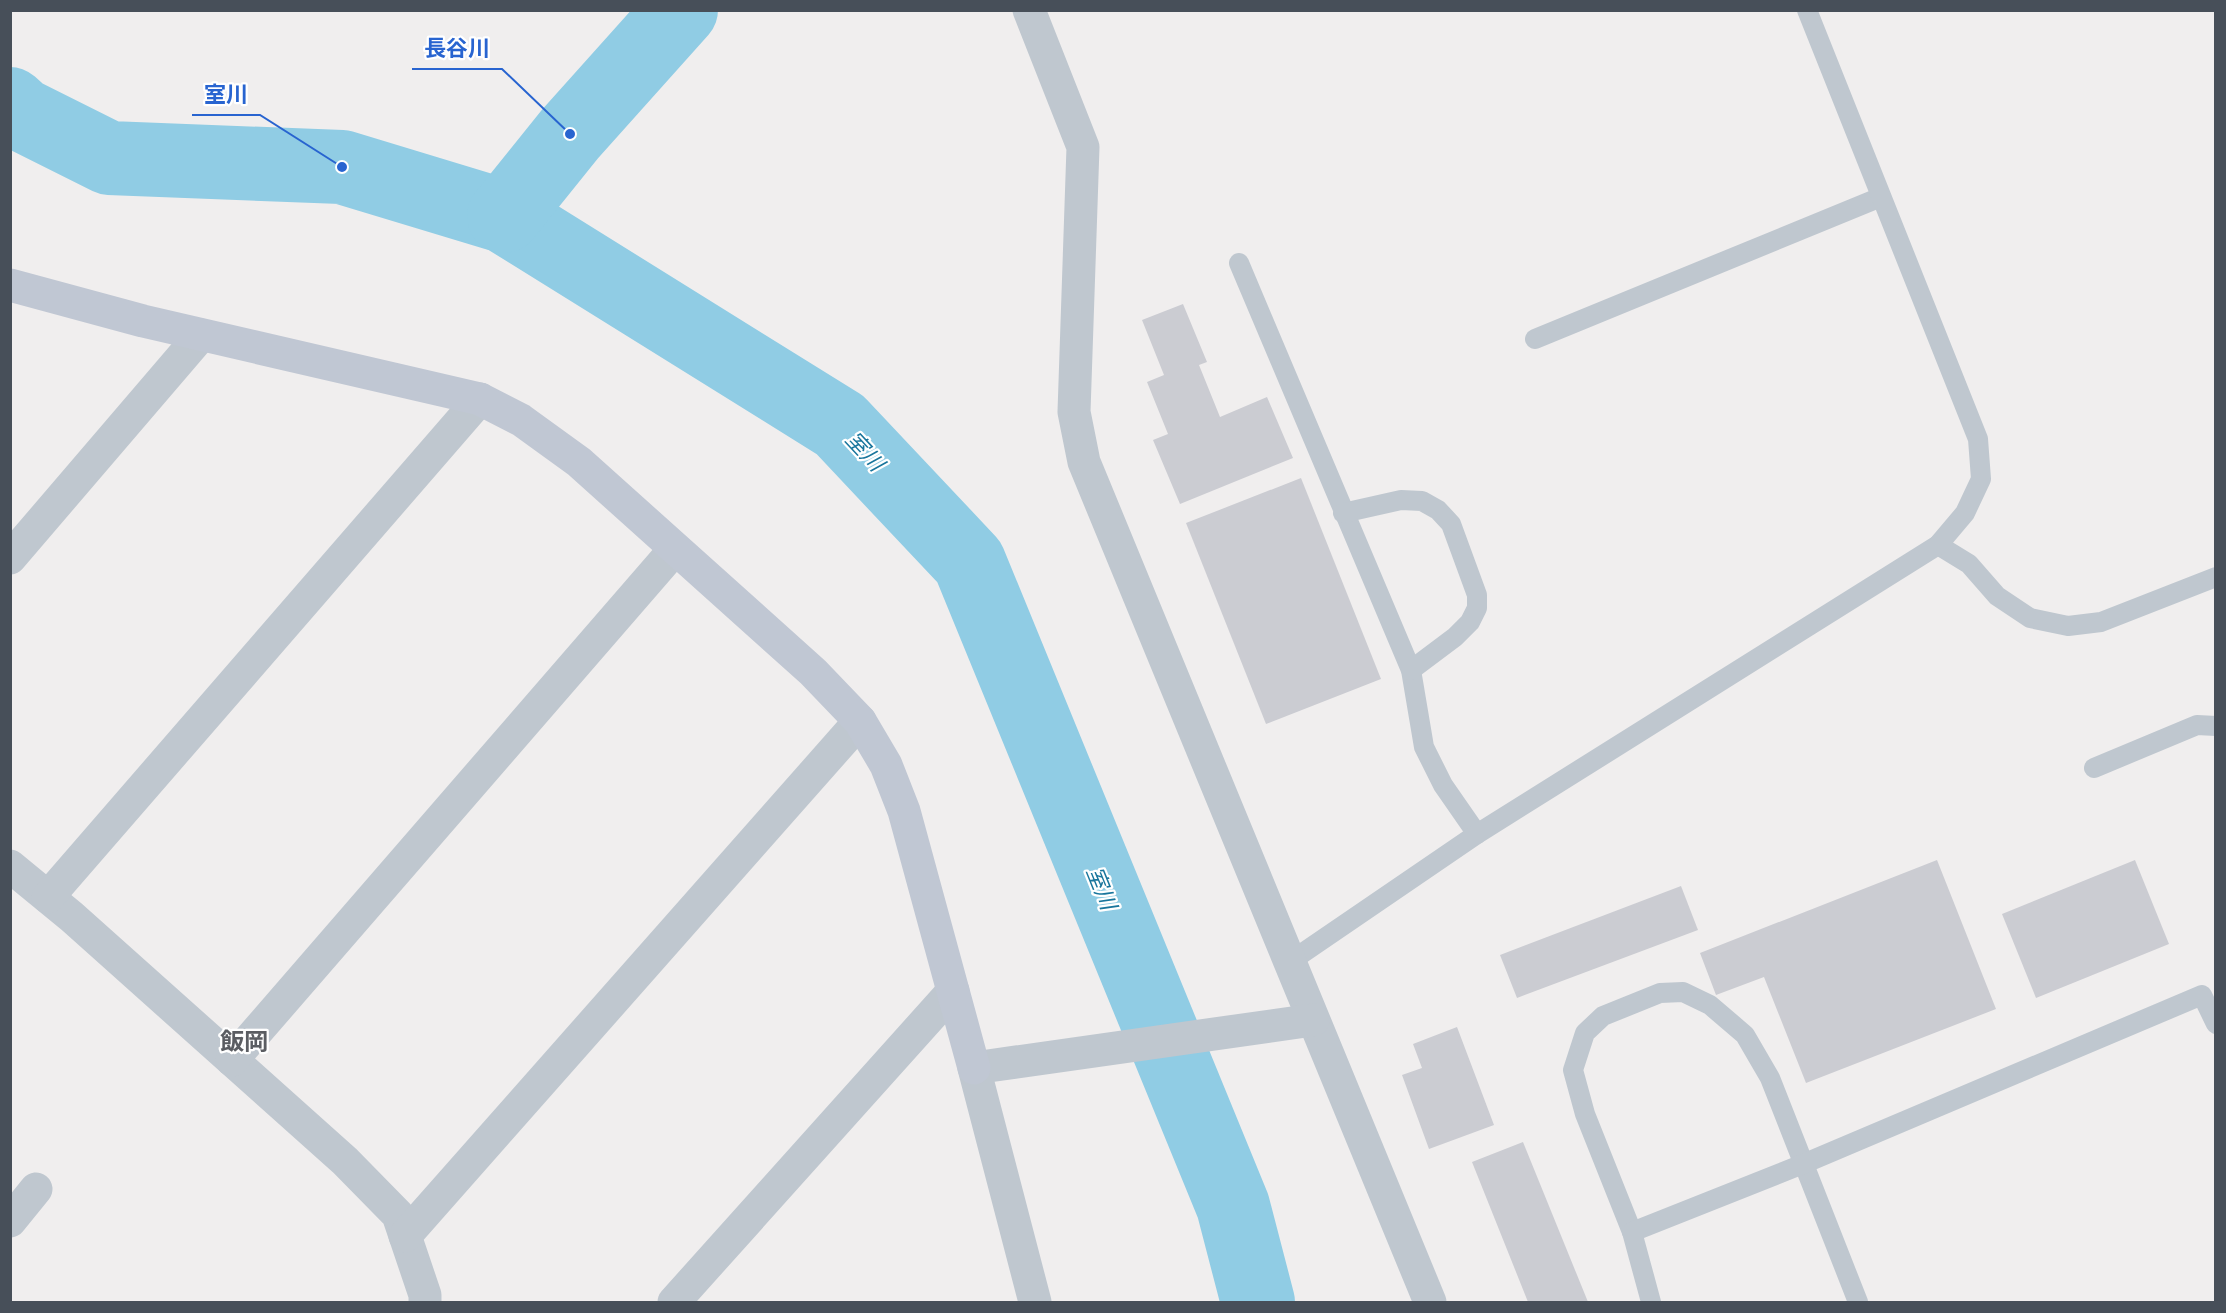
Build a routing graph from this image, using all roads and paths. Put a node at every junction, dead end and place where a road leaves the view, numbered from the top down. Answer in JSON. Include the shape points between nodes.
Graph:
{"nodes":[{"id":1,"x":1029,"y":10,"type":"edge"},
{"id":2,"x":1807,"y":10,"type":"edge"},
{"id":3,"x":1881,"y":196,"type":"junction"},
{"id":4,"x":1239,"y":263,"type":"dead end"},
{"id":5,"x":10,"y":285,"type":"edge"},
{"id":6,"x":201,"y":335,"type":"junction"},
{"id":7,"x":1535,"y":339,"type":"dead end"},
{"id":8,"x":480,"y":399,"type":"junction"},
{"id":9,"x":1343,"y":513,"type":"junction"},
{"id":10,"x":1938,"y":545,"type":"junction"},
{"id":11,"x":675,"y":549,"type":"junction"},
{"id":12,"x":10,"y":558,"type":"edge"},
{"id":13,"x":2216,"y":577,"type":"edge"},
{"id":14,"x":1411,"y":670,"type":"junction"},
{"id":15,"x":860,"y":721,"type":"junction"},
{"id":16,"x":2216,"y":726,"type":"edge"},
{"id":17,"x":2094,"y":768,"type":"dead end"},
{"id":18,"x":1477,"y":834,"type":"junction"},
{"id":19,"x":10,"y":866,"type":"edge"},
{"id":20,"x":48,"y":897,"type":"junction"},
{"id":21,"x":1291,"y":961,"type":"junction"},
{"id":22,"x":953,"y":991,"type":"junction"},
{"id":23,"x":1313,"y":1020,"type":"junction"},
{"id":24,"x":2216,"y":1024,"type":"edge"},
{"id":25,"x":232,"y":1060,"type":"junction"},
{"id":26,"x":974,"y":1068,"type":"junction"},
{"id":27,"x":1803,"y":1164,"type":"junction"},
{"id":28,"x":36,"y":1189,"type":"dead end"},
{"id":29,"x":10,"y":1221,"type":"edge"},
{"id":30,"x":1632,"y":1232,"type":"junction"},
{"id":31,"x":405,"y":1236,"type":"junction"},
{"id":32,"x":1025,"y":1295,"type":"edge"},
{"id":33,"x":425,"y":1302,"type":"edge"},
{"id":34,"x":674,"y":1302,"type":"edge"},
{"id":35,"x":1430,"y":1302,"type":"edge"},
{"id":36,"x":1651,"y":1302,"type":"edge"},
{"id":37,"x":1858,"y":1302,"type":"edge"}],
"edges":[{"from":1,"to":21,"type":"street","via":[[1083,147],[1074,412],[1084,462]]},
{"from":2,"to":3,"type":"lane"},
{"from":3,"to":7,"type":"lane"},
{"from":3,"to":10,"type":"lane","via":[[1978,439],[1981,479],[1965,513]]},
{"from":4,"to":9,"type":"lane"},
{"from":5,"to":6,"type":"street"},
{"from":6,"to":8,"type":"street"},
{"from":6,"to":12,"type":"street"},
{"from":8,"to":11,"type":"street","via":[[521,420],[579,462]]},
{"from":8,"to":20,"type":"street"},
{"from":9,"to":14,"type":"lane"},
{"from":9,"to":14,"type":"lane","via":[[1401,500],[1422,501],[1438,510],[1451,525],[1477,595],[1477,608],[1455,637]]},
{"from":10,"to":13,"type":"lane","via":[[1969,564],[1997,596],[2030,618],[2068,626],[2101,622]]},
{"from":10,"to":18,"type":"lane"},
{"from":11,"to":15,"type":"street","via":[[813,672]]},
{"from":11,"to":25,"type":"street"},
{"from":14,"to":18,"type":"lane","via":[[1424,747],[1443,785]]},
{"from":15,"to":22,"type":"street","via":[[886,765],[904,811]]},
{"from":15,"to":31,"type":"street"},
{"from":16,"to":17,"type":"lane","via":[[2197,725]]},
{"from":18,"to":21,"type":"lane"},
{"from":19,"to":20,"type":"street"},
{"from":20,"to":25,"type":"street"},
{"from":21,"to":23,"type":"street"},
{"from":22,"to":26,"type":"street"},
{"from":22,"to":34,"type":"street"},
{"from":23,"to":26,"type":"street"},
{"from":23,"to":35,"type":"street"},
{"from":24,"to":27,"type":"lane","via":[[2202,995]]},
{"from":25,"to":31,"type":"street","via":[[345,1161],[398,1215]]},
{"from":26,"to":32,"type":"street"},
{"from":27,"to":30,"type":"lane"},
{"from":27,"to":30,"type":"lane","via":[[1770,1078],[1745,1035],[1710,1005],[1683,992],[1660,993],[1632,1004],[1603,1016],[1585,1033],[1573,1070],[1585,1114]]},
{"from":27,"to":37,"type":"lane"},
{"from":28,"to":29,"type":"street"},
{"from":30,"to":36,"type":"lane"},
{"from":31,"to":33,"type":"street"}]}
